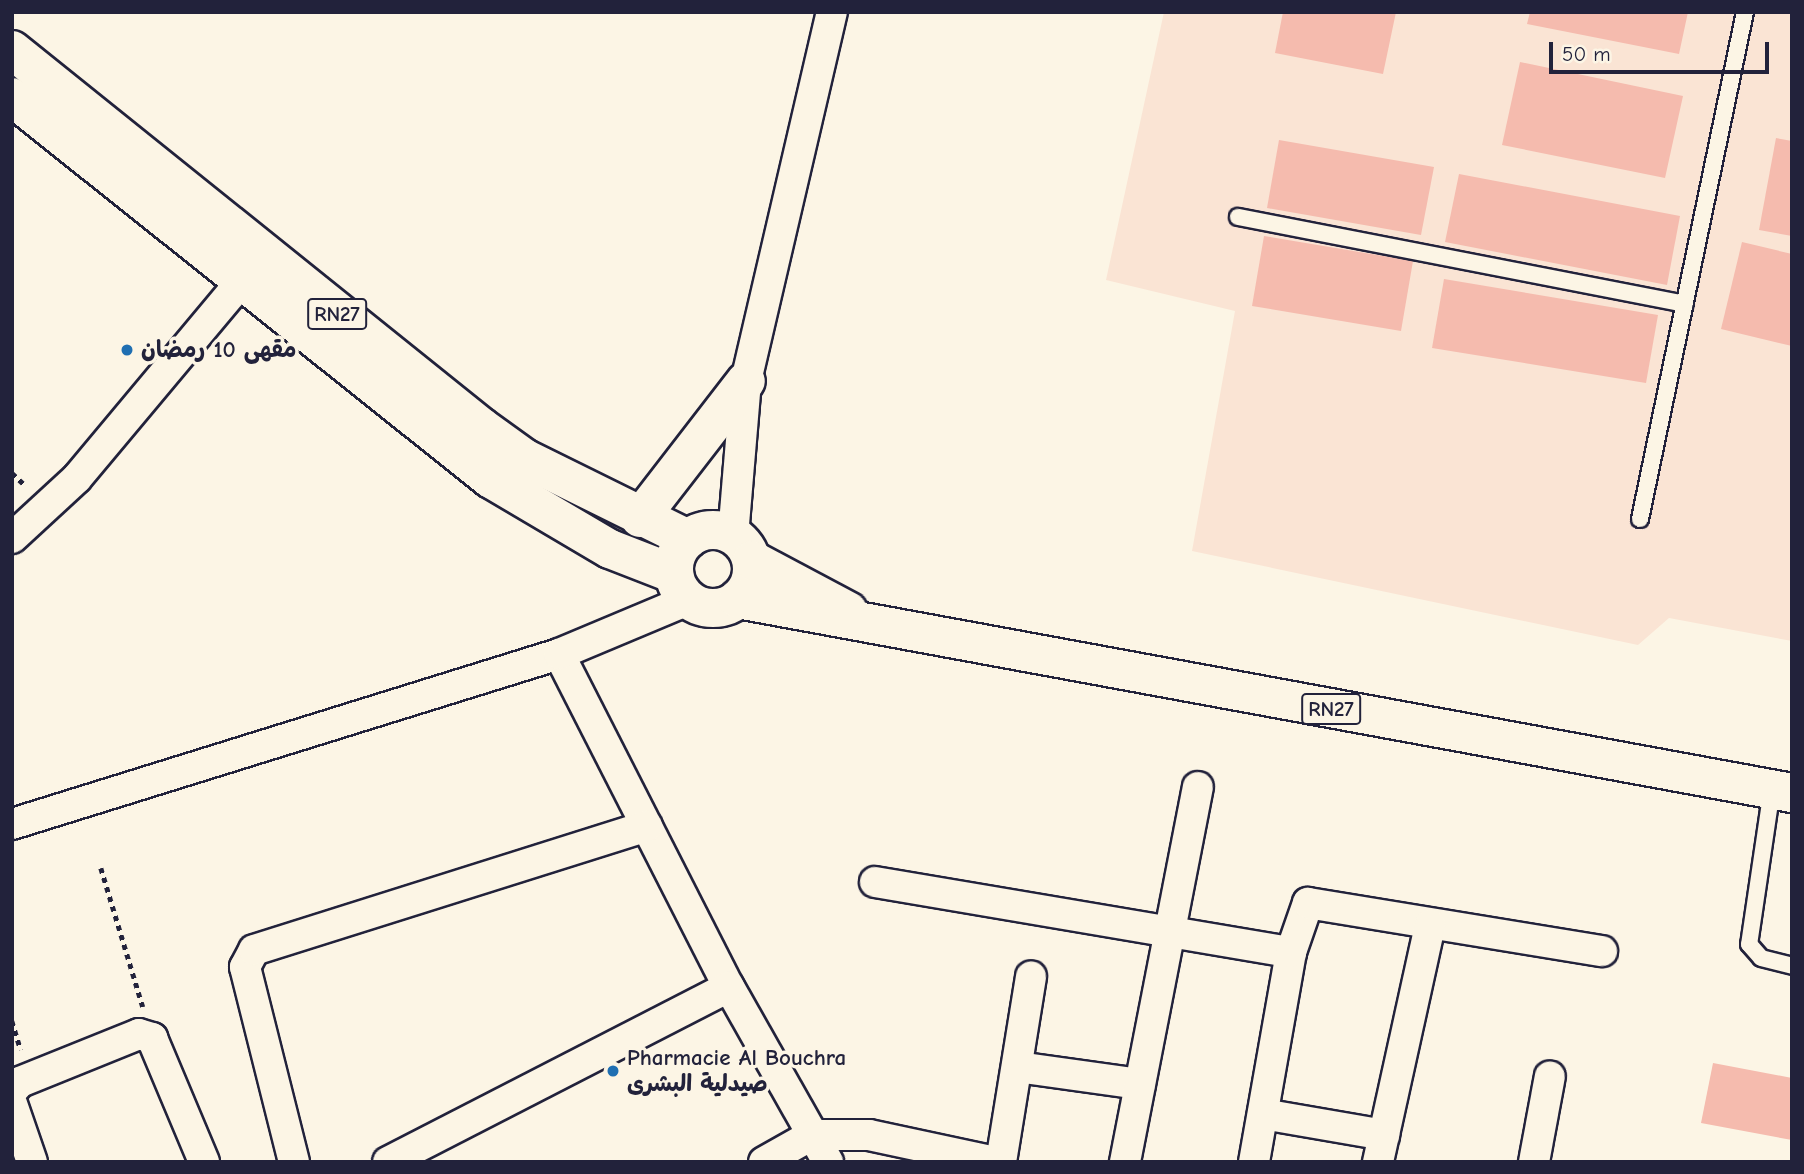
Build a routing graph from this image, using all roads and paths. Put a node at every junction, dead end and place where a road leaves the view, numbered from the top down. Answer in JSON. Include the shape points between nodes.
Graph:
{"nodes":[{"id":1,"x":832,"y":12,"type":"edge"},
{"id":2,"x":1745,"y":12,"type":"edge"},
{"id":3,"x":12,"y":50,"type":"edge"},
{"id":4,"x":12,"y":97,"type":"edge"},
{"id":5,"x":1238,"y":217,"type":"dead end"},
{"id":6,"x":252,"y":268,"type":"junction"},
{"id":7,"x":1685,"y":304,"type":"junction"},
{"id":8,"x":746,"y":381,"type":"junction"},
{"id":9,"x":640,"y":518,"type":"junction"},
{"id":10,"x":1640,"y":519,"type":"dead end"},
{"id":11,"x":12,"y":538,"type":"edge"},
{"id":12,"x":688,"y":539,"type":"junction"},
{"id":13,"x":743,"y":548,"type":"junction"},
{"id":14,"x":681,"y":587,"type":"junction"},
{"id":15,"x":738,"y":599,"type":"junction"},
{"id":16,"x":871,"y":625,"type":"junction"},
{"id":17,"x":559,"y":654,"type":"junction"},
{"id":18,"x":1198,"y":787,"type":"dead end"},
{"id":19,"x":1782,"y":791,"type":"edge"},
{"id":20,"x":12,"y":824,"type":"edge"},
{"id":21,"x":647,"y":825,"type":"junction"},
{"id":22,"x":101,"y":868,"type":"dead end"},
{"id":23,"x":876,"y":882,"type":"dead end"},
{"id":24,"x":1430,"y":925,"type":"junction"},
{"id":25,"x":1169,"y":930,"type":"junction"},
{"id":26,"x":1602,"y":951,"type":"dead end"},
{"id":27,"x":1291,"y":952,"type":"junction"},
{"id":28,"x":1792,"y":966,"type":"edge"},
{"id":29,"x":1031,"y":976,"type":"dead end"},
{"id":30,"x":729,"y":987,"type":"junction"},
{"id":31,"x":152,"y":1038,"type":"junction"},
{"id":32,"x":1017,"y":1067,"type":"junction"},
{"id":33,"x":1550,"y":1076,"type":"dead end"},
{"id":34,"x":1140,"y":1084,"type":"junction"},
{"id":35,"x":12,"y":1091,"type":"edge"},
{"id":36,"x":12,"y":1104,"type":"edge"},
{"id":37,"x":1263,"y":1114,"type":"junction"},
{"id":38,"x":812,"y":1135,"type":"junction"},
{"id":39,"x":1381,"y":1148,"type":"edge"},
{"id":40,"x":32,"y":1162,"type":"edge"},
{"id":41,"x":204,"y":1162,"type":"edge"},
{"id":42,"x":294,"y":1162,"type":"edge"},
{"id":43,"x":387,"y":1162,"type":"edge"},
{"id":44,"x":764,"y":1162,"type":"edge"},
{"id":45,"x":828,"y":1162,"type":"edge"},
{"id":46,"x":995,"y":1162,"type":"edge"},
{"id":47,"x":1002,"y":1162,"type":"edge"},
{"id":48,"x":1125,"y":1162,"type":"edge"},
{"id":49,"x":1254,"y":1162,"type":"edge"},
{"id":50,"x":1534,"y":1162,"type":"edge"}],
"edges":[{"from":1,"to":8,"type":"street"},
{"from":2,"to":7,"type":"lane"},
{"from":3,"to":6,"type":"main road","number":"RN27"},
{"from":4,"to":6,"type":"main road","number":"RN27"},
{"from":5,"to":7,"type":"lane"},
{"from":6,"to":9,"type":"main road","number":"RN27","via":[[524,458]]},
{"from":6,"to":11,"type":"street","via":[[77,478]]},
{"from":6,"to":14,"type":"main road","number":"RN27","via":[[491,479]]},
{"from":7,"to":10,"type":"lane"},
{"from":8,"to":9,"type":"main road"},
{"from":8,"to":13,"type":"street"},
{"from":9,"to":12,"type":"main road","number":"RN27"},
{"from":12,"to":13,"type":"main road","number":"RN27","via":[[710,530]]},
{"from":12,"to":14,"type":"main road","via":[[678,551]]},
{"from":13,"to":15,"type":"main road","via":[[751,577]]},
{"from":13,"to":16,"type":"main road","number":"RN27"},
{"from":14,"to":15,"type":"main road","number":"RN27","via":[[713,608]]},
{"from":14,"to":17,"type":"street"},
{"from":15,"to":16,"type":"main road","number":"RN27"},
{"from":16,"to":19,"type":"main road","number":"RN27"},
{"from":17,"to":20,"type":"street"},
{"from":17,"to":21,"type":"street"},
{"from":18,"to":25,"type":"street"},
{"from":19,"to":28,"type":"lane","via":[[1749,944],[1761,958]]},
{"from":21,"to":30,"type":"street"},
{"from":21,"to":42,"type":"street","via":[[254,950],[246,967]]},
{"from":22,"to":31,"type":"path"},
{"from":23,"to":25,"type":"street"},
{"from":24,"to":26,"type":"street"},
{"from":24,"to":27,"type":"street","via":[[1312,901],[1300,912]]},
{"from":24,"to":39,"type":"street"},
{"from":25,"to":27,"type":"street"},
{"from":25,"to":34,"type":"street"},
{"from":27,"to":37,"type":"street"},
{"from":29,"to":32,"type":"street"},
{"from":30,"to":38,"type":"street"},
{"from":30,"to":43,"type":"street"},
{"from":31,"to":35,"type":"street","via":[[139,1034],[20,1082]]},
{"from":31,"to":41,"type":"street"},
{"from":32,"to":34,"type":"street"},
{"from":32,"to":47,"type":"street"},
{"from":33,"to":50,"type":"street"},
{"from":34,"to":48,"type":"street"},
{"from":36,"to":40,"type":"street"},
{"from":37,"to":39,"type":"street"},
{"from":37,"to":49,"type":"street"},
{"from":38,"to":44,"type":"street"},
{"from":38,"to":45,"type":"street"},
{"from":38,"to":46,"type":"street","via":[[869,1135]]}]}
